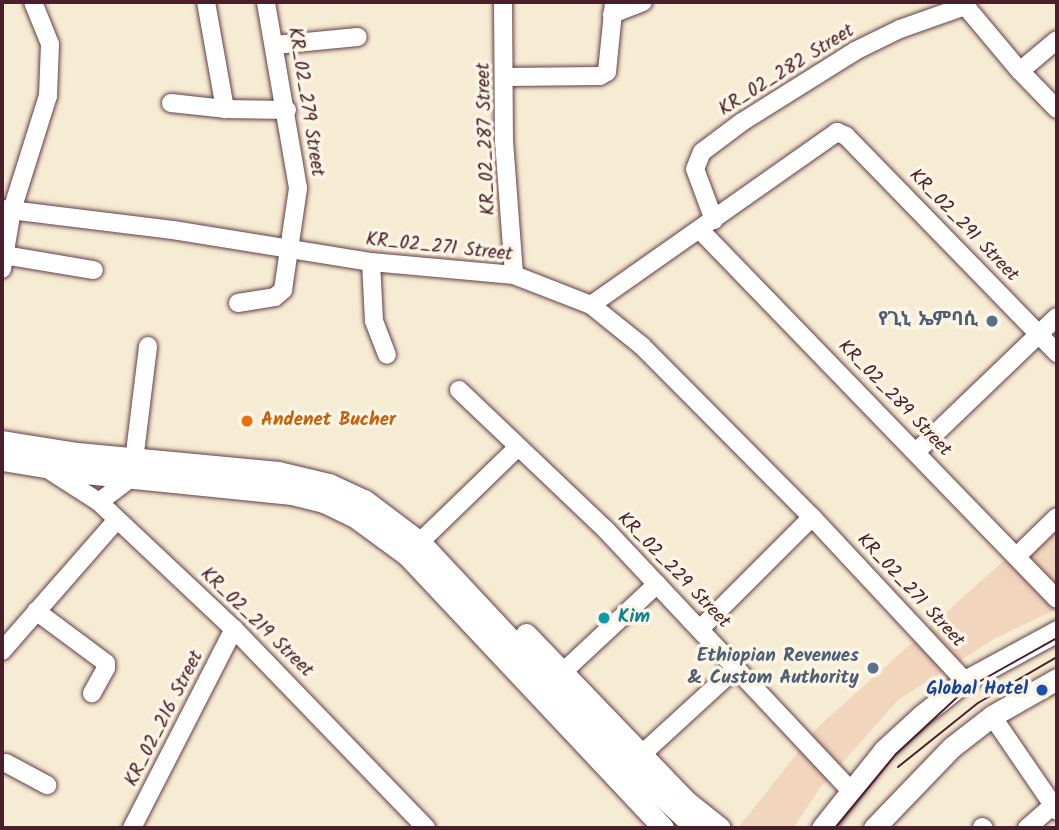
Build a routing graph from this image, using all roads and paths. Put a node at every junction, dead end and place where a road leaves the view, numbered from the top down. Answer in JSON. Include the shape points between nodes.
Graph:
{"nodes":[{"id":1,"x":33,"y":2,"type":"edge"},
{"id":2,"x":206,"y":2,"type":"edge"},
{"id":3,"x":266,"y":2,"type":"edge"},
{"id":4,"x":503,"y":2,"type":"edge"},
{"id":5,"x":643,"y":2,"type":"edge"},
{"id":6,"x":963,"y":4,"type":"edge"},
{"id":7,"x":613,"y":8,"type":"edge"},
{"id":8,"x":359,"y":37,"type":"dead end"},
{"id":9,"x":1057,"y":40,"type":"edge"},
{"id":10,"x":275,"y":45,"type":"junction"},
{"id":11,"x":1020,"y":71,"type":"junction"},
{"id":12,"x":506,"y":77,"type":"junction"},
{"id":13,"x":171,"y":103,"type":"dead end"},
{"id":14,"x":225,"y":109,"type":"junction"},
{"id":15,"x":1057,"y":109,"type":"edge"},
{"id":16,"x":287,"y":110,"type":"junction"},
{"id":17,"x":7,"y":210,"type":"edge"},
{"id":18,"x":707,"y":225,"type":"junction"},
{"id":19,"x":290,"y":250,"type":"junction"},
{"id":20,"x":3,"y":262,"type":"edge"},
{"id":21,"x":371,"y":262,"type":"junction"},
{"id":22,"x":94,"y":270,"type":"dead end"},
{"id":23,"x":514,"y":275,"type":"junction"},
{"id":24,"x":237,"y":303,"type":"dead end"},
{"id":25,"x":591,"y":305,"type":"junction"},
{"id":26,"x":1057,"y":317,"type":"edge"},
{"id":27,"x":1040,"y":334,"type":"junction"},
{"id":28,"x":148,"y":346,"type":"dead end"},
{"id":29,"x":1057,"y":353,"type":"edge"},
{"id":30,"x":387,"y":355,"type":"dead end"},
{"id":31,"x":460,"y":390,"type":"dead end"},
{"id":32,"x":2,"y":441,"type":"edge"},
{"id":33,"x":518,"y":447,"type":"junction"},
{"id":34,"x":916,"y":452,"type":"junction"},
{"id":35,"x":2,"y":460,"type":"edge"},
{"id":36,"x":42,"y":466,"type":"junction"},
{"id":37,"x":133,"y":468,"type":"junction"},
{"id":38,"x":99,"y":502,"type":"junction"},
{"id":39,"x":812,"y":517,"type":"junction"},
{"id":40,"x":1057,"y":517,"type":"edge"},
{"id":41,"x":116,"y":521,"type":"junction"},
{"id":42,"x":420,"y":542,"type":"junction"},
{"id":43,"x":1018,"y":555,"type":"junction"},
{"id":44,"x":457,"y":581,"type":"junction"},
{"id":45,"x":432,"y":582,"type":"junction"},
{"id":46,"x":657,"y":584,"type":"junction"},
{"id":47,"x":1057,"y":599,"type":"edge"},
{"id":48,"x":36,"y":611,"type":"junction"},
{"id":49,"x":234,"y":629,"type":"junction"},
{"id":50,"x":700,"y":629,"type":"junction"},
{"id":51,"x":1057,"y":631,"type":"edge"},
{"id":52,"x":2,"y":651,"type":"edge"},
{"id":53,"x":736,"y":668,"type":"junction"},
{"id":54,"x":563,"y":672,"type":"junction"},
{"id":55,"x":1057,"y":679,"type":"edge"},
{"id":56,"x":965,"y":681,"type":"junction"},
{"id":57,"x":92,"y":693,"type":"dead end"},
{"id":58,"x":992,"y":716,"type":"junction"},
{"id":59,"x":641,"y":755,"type":"junction"},
{"id":60,"x":3,"y":763,"type":"edge"},
{"id":61,"x":47,"y":785,"type":"dead end"},
{"id":62,"x":850,"y":790,"type":"junction"},
{"id":63,"x":1055,"y":808,"type":"edge"},
{"id":64,"x":132,"y":828,"type":"edge"},
{"id":65,"x":426,"y":828,"type":"edge"},
{"id":66,"x":648,"y":828,"type":"edge"},
{"id":67,"x":663,"y":828,"type":"edge"},
{"id":68,"x":696,"y":828,"type":"edge"},
{"id":69,"x":720,"y":828,"type":"edge"},
{"id":70,"x":822,"y":828,"type":"edge"},
{"id":71,"x":874,"y":828,"type":"edge"},
{"id":72,"x":1027,"y":828,"type":"edge"}],
"edges":[{"from":1,"to":17,"type":"street","via":[[50,44],[48,96]]},
{"from":2,"to":14,"type":"street"},
{"from":3,"to":10,"type":"street","name":"KR_02_279 Street"},
{"from":4,"to":12,"type":"street","name":"KR_02_287 Street"},
{"from":5,"to":7,"type":"street"},
{"from":6,"to":11,"type":"street"},
{"from":6,"to":18,"type":"street","name":"KR_02_282 Street","via":[[855,51],[702,152],[695,169]]},
{"from":7,"to":12,"type":"street","via":[[607,72],[600,76]]},
{"from":8,"to":10,"type":"street"},
{"from":9,"to":11,"type":"street"},
{"from":10,"to":16,"type":"street","name":"KR_02_279 Street"},
{"from":11,"to":15,"type":"street"},
{"from":12,"to":23,"type":"street","name":"KR_02_287 Street","via":[[505,141]]},
{"from":13,"to":14,"type":"street"},
{"from":14,"to":16,"type":"street"},
{"from":16,"to":19,"type":"street","name":"KR_02_279 Street","via":[[298,188]]},
{"from":17,"to":19,"type":"street","name":"KR_02_271 Street"},
{"from":17,"to":20,"type":"street"},
{"from":18,"to":25,"type":"street"},
{"from":18,"to":27,"type":"street","name":"KR_02_291 Street","via":[[838,132]]},
{"from":18,"to":34,"type":"street","name":"KR_02_289 Street"},
{"from":19,"to":21,"type":"street","name":"KR_02_271 Street"},
{"from":19,"to":24,"type":"street","name":"KR_02_279 Street","via":[[280,295]]},
{"from":20,"to":22,"type":"street"},
{"from":21,"to":23,"type":"street","name":"KR_02_271 Street"},
{"from":21,"to":30,"type":"street","via":[[374,321]]},
{"from":23,"to":25,"type":"street","name":"KR_02_271 Street"},
{"from":25,"to":39,"type":"street","name":"KR_02_271 Street","via":[[642,346]]},
{"from":26,"to":27,"type":"street"},
{"from":27,"to":29,"type":"street","name":"KR_02_291 Street"},
{"from":27,"to":34,"type":"street"},
{"from":28,"to":37,"type":"street"},
{"from":31,"to":33,"type":"street","name":"KR_02_229 Street"},
{"from":32,"to":37,"type":"main road"},
{"from":33,"to":42,"type":"street"},
{"from":33,"to":46,"type":"street","name":"KR_02_229 Street"},
{"from":34,"to":43,"type":"street","name":"KR_02_289 Street"},
{"from":35,"to":36,"type":"main road"},
{"from":36,"to":37,"type":"main road"},
{"from":36,"to":38,"type":"street","name":"KR_02_219 Street"},
{"from":37,"to":38,"type":"street"},
{"from":37,"to":42,"type":"main road","via":[[278,472],[329,484],[364,500]]},
{"from":37,"to":45,"type":"main road","via":[[324,502],[374,530]]},
{"from":38,"to":41,"type":"street","name":"KR_02_219 Street"},
{"from":39,"to":50,"type":"street"},
{"from":39,"to":56,"type":"street","name":"KR_02_271 Street"},
{"from":40,"to":43,"type":"street"},
{"from":41,"to":48,"type":"street"},
{"from":41,"to":49,"type":"street","name":"KR_02_219 Street"},
{"from":42,"to":44,"type":"main road"},
{"from":43,"to":47,"type":"street","name":"KR_02_289 Street"},
{"from":44,"to":54,"type":"main road","via":[[500,605]]},
{"from":44,"to":68,"type":"main road","via":[[629,766]]},
{"from":45,"to":66,"type":"main road","via":[[457,627]]},
{"from":45,"to":67,"type":"main road"},
{"from":46,"to":50,"type":"street","name":"KR_02_229 Street"},
{"from":46,"to":54,"type":"street"},
{"from":48,"to":52,"type":"street"},
{"from":48,"to":57,"type":"street","via":[[106,663]]},
{"from":49,"to":64,"type":"street","name":"KR_02_216 Street"},
{"from":49,"to":65,"type":"street","name":"KR_02_219 Street"},
{"from":50,"to":53,"type":"street","name":"KR_02_229 Street"},
{"from":51,"to":56,"type":"main road"},
{"from":53,"to":59,"type":"street"},
{"from":53,"to":62,"type":"street","name":"KR_02_229 Street"},
{"from":54,"to":59,"type":"main road"},
{"from":55,"to":58,"type":"main road"},
{"from":56,"to":62,"type":"main road","via":[[884,750]]},
{"from":58,"to":63,"type":"street"},
{"from":58,"to":71,"type":"main road","via":[[952,747]]},
{"from":59,"to":69,"type":"main road"},
{"from":60,"to":61,"type":"street"},
{"from":62,"to":70,"type":"main road"},
{"from":63,"to":72,"type":"street"}]}
